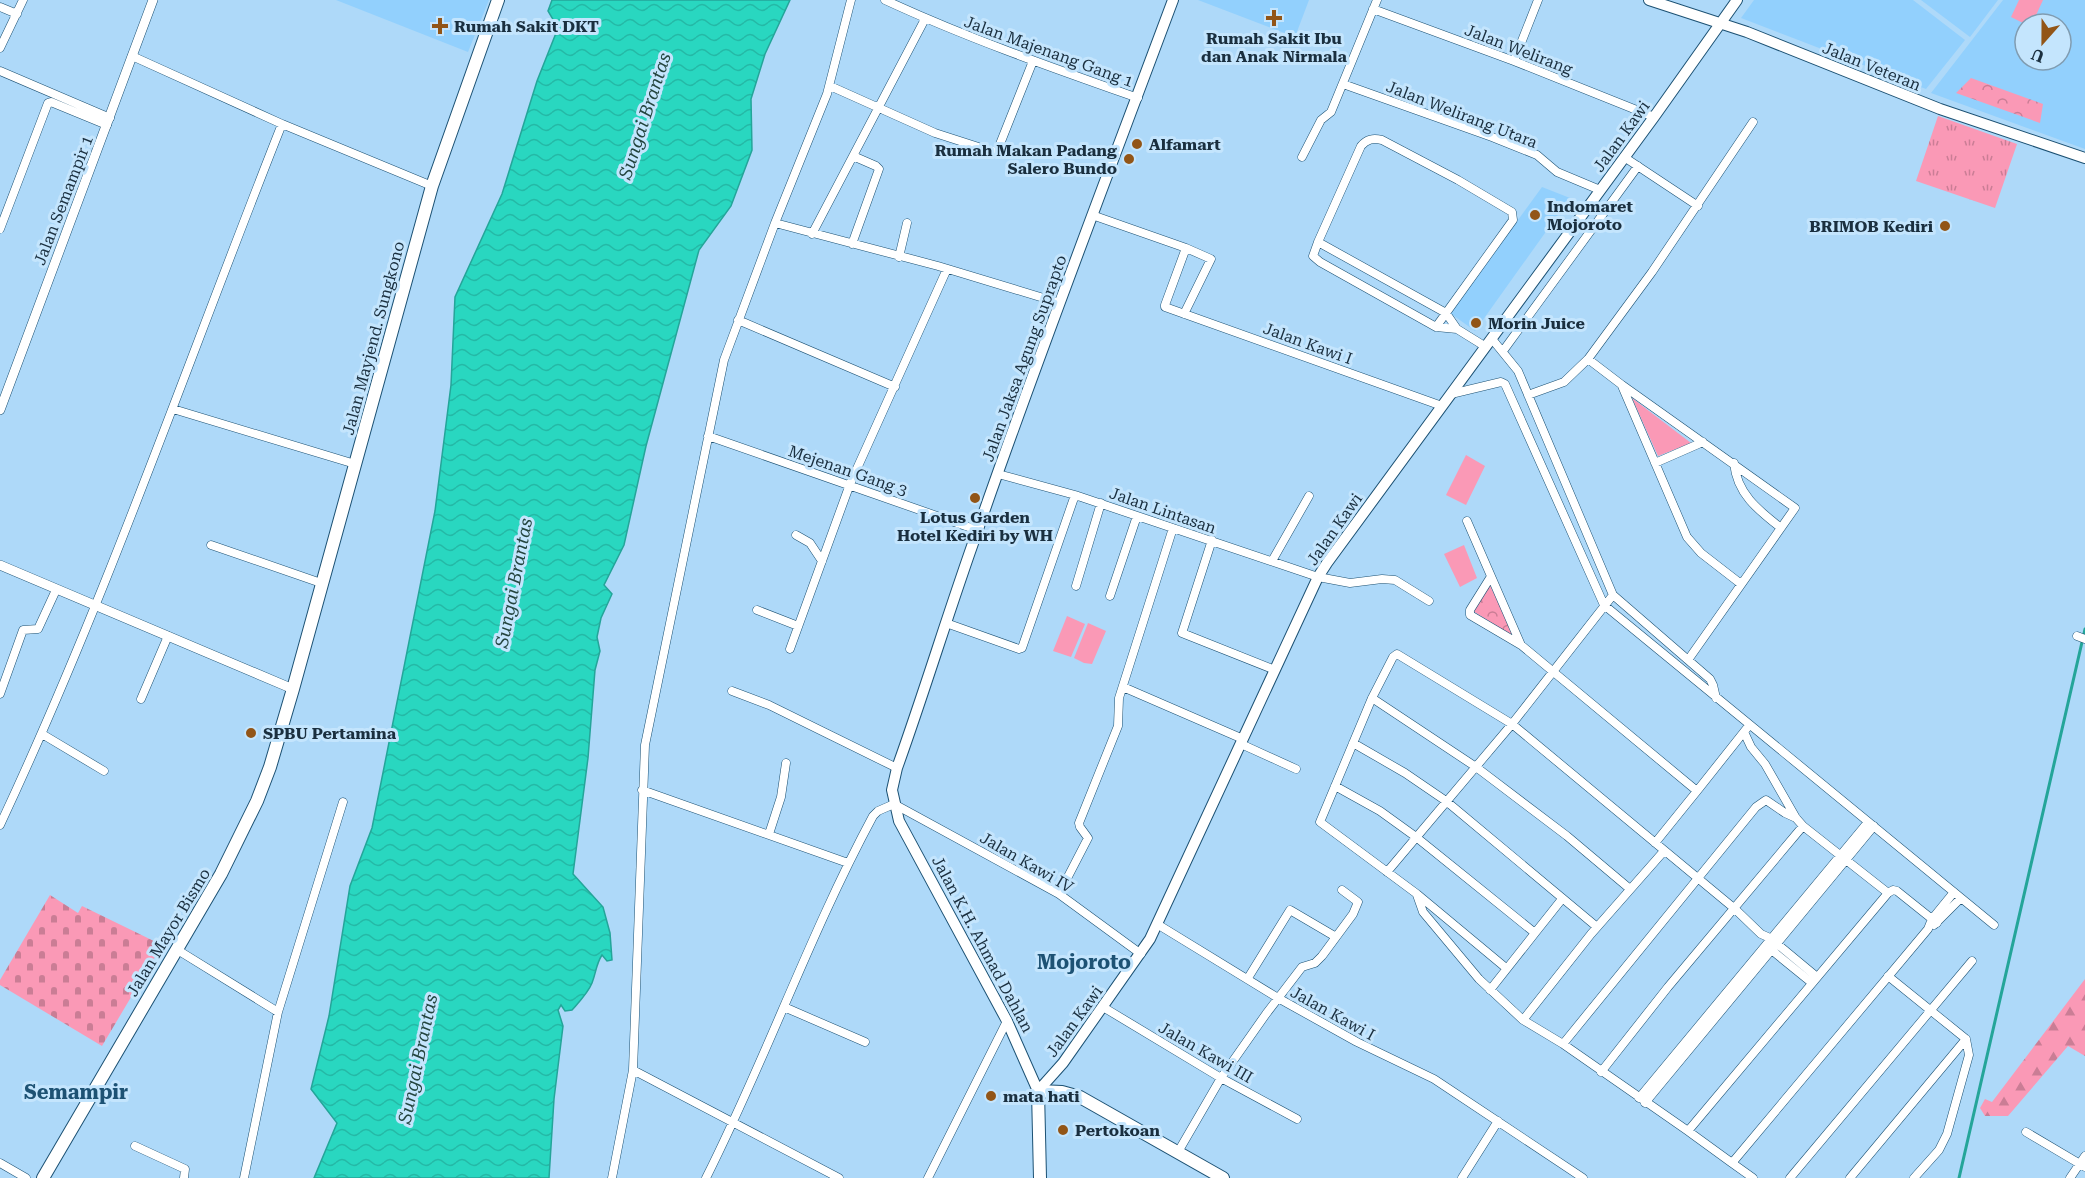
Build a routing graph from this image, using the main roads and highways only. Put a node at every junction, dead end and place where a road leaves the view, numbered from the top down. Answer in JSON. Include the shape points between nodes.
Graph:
{"nodes":[{"id":1,"x":498,"y":0,"type":"edge"},
{"id":2,"x":1173,"y":0,"type":"edge"},
{"id":3,"x":1648,"y":0,"type":"edge"},
{"id":4,"x":1737,"y":0,"type":"edge"},
{"id":5,"x":1720,"y":23,"type":"junction"},
{"id":6,"x":2085,"y":159,"type":"edge"},
{"id":7,"x":293,"y":689,"type":"joint"},
{"id":8,"x":911,"y":729,"type":"joint"},
{"id":9,"x":1038,"y":1091,"type":"junction"},
{"id":10,"x":43,"y":1178,"type":"edge"},
{"id":11,"x":1040,"y":1178,"type":"edge"},
{"id":12,"x":1223,"y":1178,"type":"edge"}],
"edges":[{"from":1,"to":7,"type":"main road","name":"Jalan Mayjend. Sungkono","via":[[432,186]]},
{"from":2,"to":8,"type":"main road","name":"Jalan Jaksa Agung Suprapto","via":[[977,530]]},
{"from":3,"to":5,"type":"main road","name":"Jalan Veteran"},
{"from":4,"to":5,"type":"main road","name":"Jalan Kawi"},
{"from":5,"to":6,"type":"main road","name":"Jalan Veteran","via":[[1940,109]]},
{"from":5,"to":9,"type":"main road","name":"Jalan Kawi","via":[[1318,577],[1141,954],[1063,1063]]},
{"from":7,"to":10,"type":"main road","name":"Jalan Mayor Bismo","via":[[258,801],[221,874]]},
{"from":8,"to":9,"type":"main road","name":"Jalan K.H. Ahmad Dahlan","via":[[892,790],[899,821],[1007,1021]]},
{"from":9,"to":11,"type":"main road","name":"Jalan K.H. Ahmad Dahlan"},
{"from":9,"to":12,"type":"main road","via":[[1080,1097]]}]}
